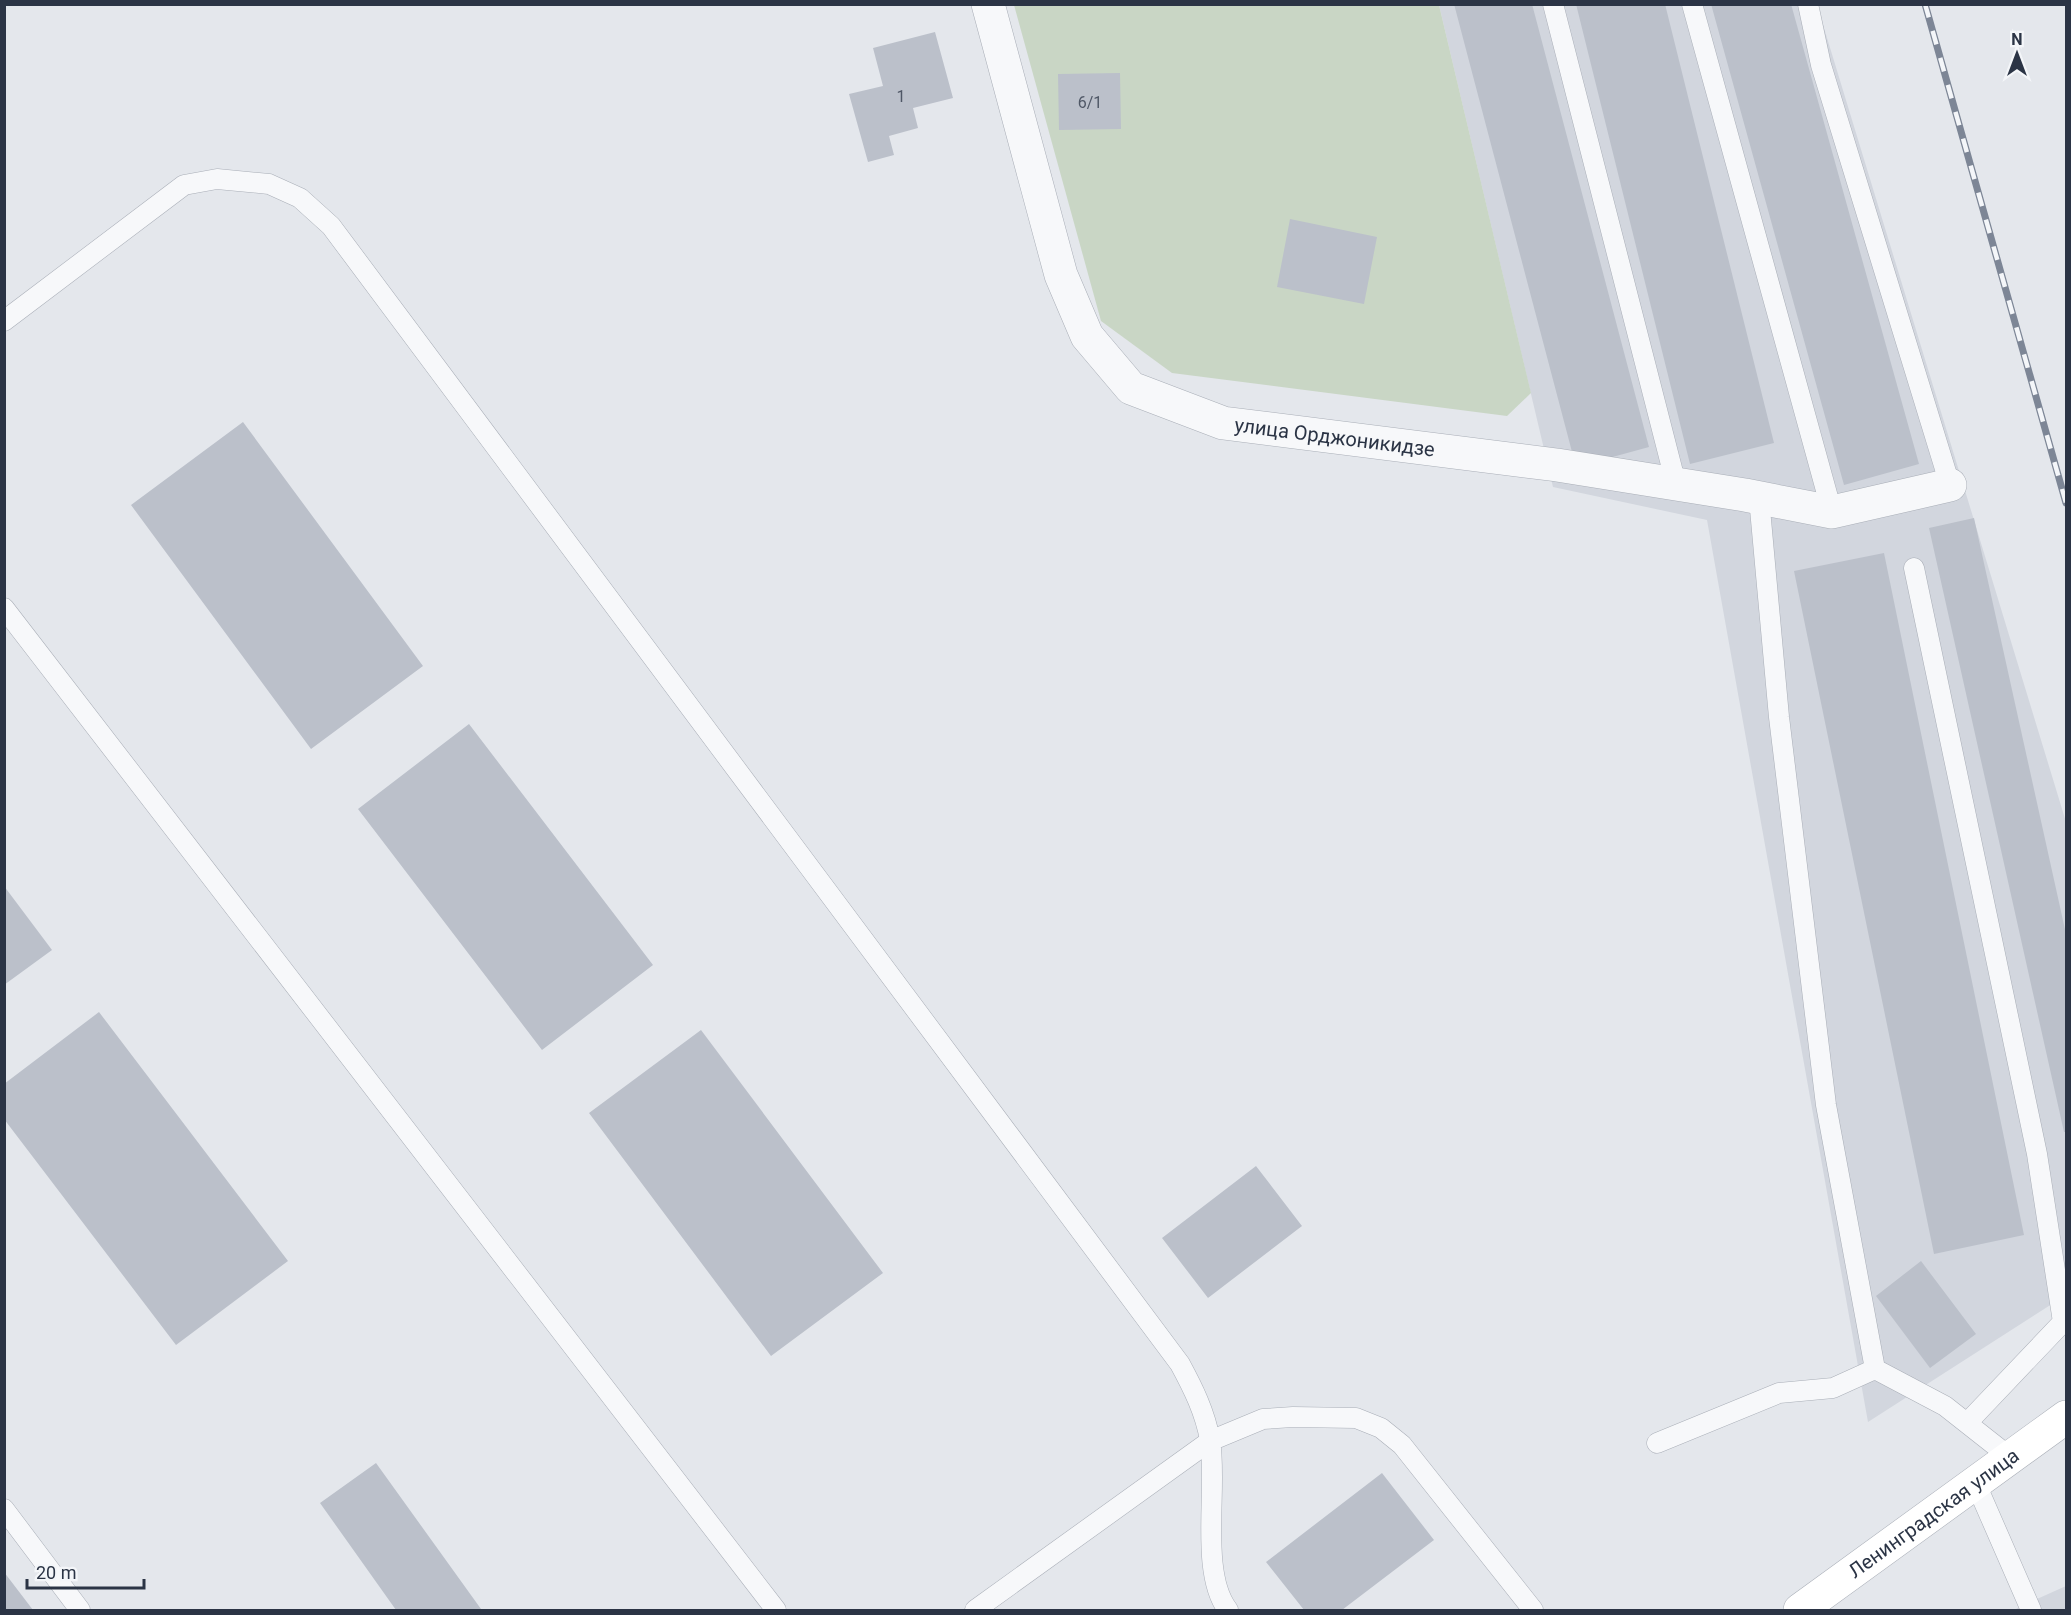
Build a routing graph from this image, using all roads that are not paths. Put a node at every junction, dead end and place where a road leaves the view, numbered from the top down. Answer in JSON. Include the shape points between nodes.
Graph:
{"nodes":[{"id":1,"x":988,"y":4,"type":"edge"},
{"id":2,"x":1553,"y":4,"type":"edge"},
{"id":3,"x":1692,"y":4,"type":"edge"},
{"id":4,"x":1808,"y":4,"type":"edge"},
{"id":5,"x":4,"y":321,"type":"edge"},
{"id":6,"x":1676,"y":484,"type":"junction"},
{"id":7,"x":1950,"y":484,"type":"joint"},
{"id":8,"x":1759,"y":498,"type":"junction"},
{"id":9,"x":1832,"y":512,"type":"junction"},
{"id":10,"x":1914,"y":568,"type":"dead end"},
{"id":11,"x":4,"y":608,"type":"edge"},
{"id":12,"x":1875,"y":1370,"type":"junction"},
{"id":13,"x":2067,"y":1417,"type":"edge"},
{"id":14,"x":1967,"y":1423,"type":"junction"},
{"id":15,"x":1210,"y":1441,"type":"junction"},
{"id":16,"x":1657,"y":1443,"type":"dead end"},
{"id":17,"x":2011,"y":1458,"type":"junction"},
{"id":18,"x":1976,"y":1484,"type":"junction"},
{"id":19,"x":4,"y":1509,"type":"edge"},
{"id":20,"x":1219,"y":1607,"type":"edge"},
{"id":21,"x":80,"y":1611,"type":"edge"},
{"id":22,"x":776,"y":1611,"type":"edge"},
{"id":23,"x":975,"y":1611,"type":"edge"},
{"id":24,"x":1533,"y":1611,"type":"edge"},
{"id":25,"x":1800,"y":1611,"type":"edge"},
{"id":26,"x":2031,"y":1611,"type":"edge"}],
"edges":[{"from":1,"to":6,"type":"street","name":"улица Орджоникидзе","via":[[1060,275],[1087,336],[1131,388],[1223,423]]},
{"from":2,"to":6,"type":"lane"},
{"from":3,"to":9,"type":"lane"},
{"from":4,"to":7,"type":"lane","via":[[1821,65]]},
{"from":5,"to":15,"type":"lane","via":[[184,185],[217,179],[269,184],[300,198],[331,226],[1180,1364],[1200,1401]]},
{"from":6,"to":8,"type":"street","name":"улица Орджоникидзе"},
{"from":7,"to":9,"type":"street","name":"улица Орджоникидзе"},
{"from":8,"to":9,"type":"street","name":"улица Орджоникидзе"},
{"from":8,"to":12,"type":"lane","via":[[1779,717],[1826,1105]]},
{"from":10,"to":14,"type":"lane","via":[[2037,1154],[2062,1322]]},
{"from":11,"to":22,"type":"lane"},
{"from":12,"to":14,"type":"lane","via":[[1945,1406]]},
{"from":12,"to":16,"type":"lane","via":[[1833,1388],[1779,1393]]},
{"from":13,"to":17,"type":"street","name":"Ленинградская улица"},
{"from":14,"to":17,"type":"lane"},
{"from":15,"to":20,"type":"lane","via":[[1211,1545]]},
{"from":15,"to":23,"type":"lane"},
{"from":15,"to":24,"type":"lane","via":[[1263,1419],[1293,1416],[1356,1418],[1381,1428],[1402,1445]]},
{"from":17,"to":18,"type":"street","name":"Ленинградская улица"},
{"from":18,"to":25,"type":"street","name":"Ленинградская улица"},
{"from":18,"to":26,"type":"lane"},
{"from":19,"to":21,"type":"lane"}]}
